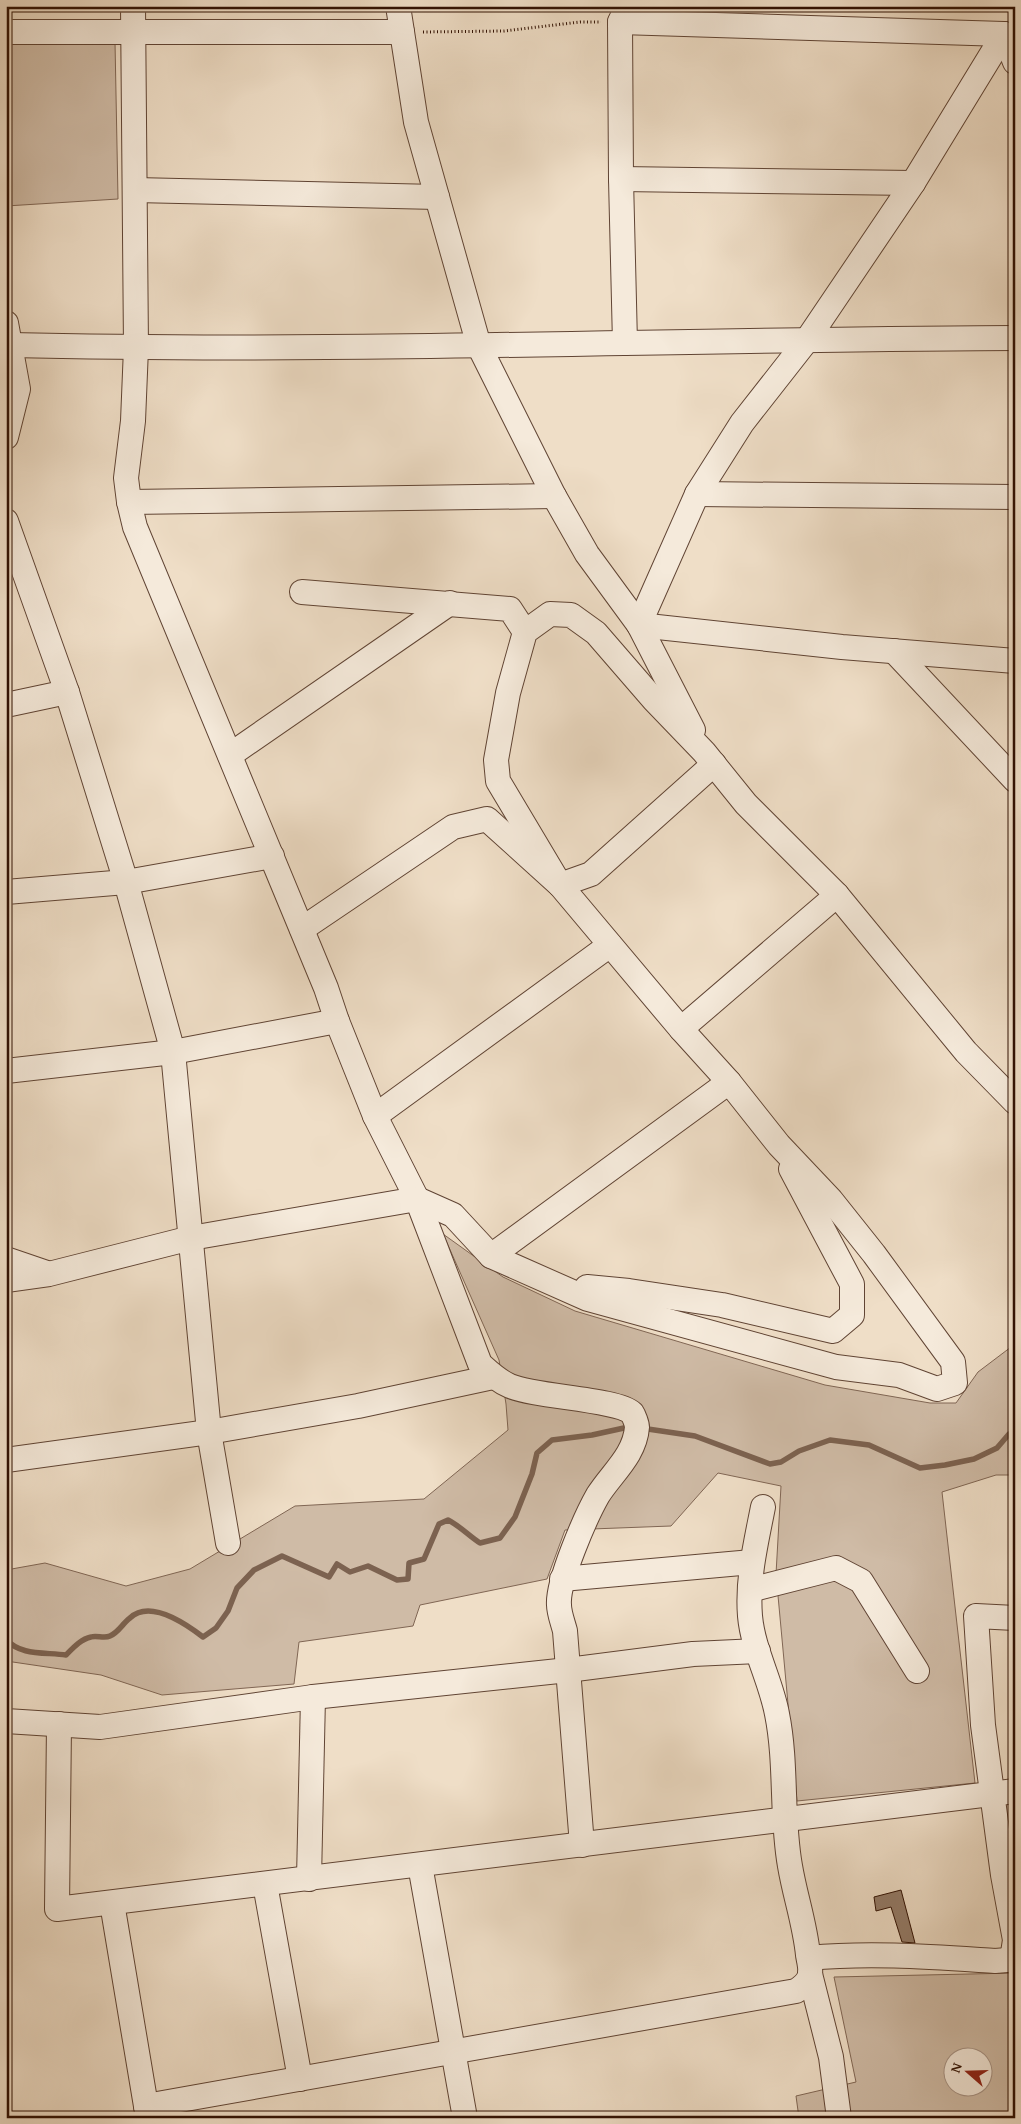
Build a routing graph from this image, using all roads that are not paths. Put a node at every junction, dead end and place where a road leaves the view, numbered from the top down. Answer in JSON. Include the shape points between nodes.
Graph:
{"nodes":[{"id":1,"x":133,"y":6,"type":"edge"},
{"id":2,"x":398,"y":6,"type":"edge"},
{"id":3,"x":624,"y":14,"type":"edge"},
{"id":4,"x":133,"y":31,"type":"junction"},
{"id":5,"x":6,"y":32,"type":"edge"},
{"id":6,"x":402,"y":32,"type":"junction"},
{"id":7,"x":1004,"y":34,"type":"junction"},
{"id":8,"x":1015,"y":62,"type":"edge"},
{"id":9,"x":621,"y":179,"type":"junction"},
{"id":10,"x":913,"y":183,"type":"junction"},
{"id":11,"x":135,"y":190,"type":"junction"},
{"id":12,"x":436,"y":197,"type":"junction"},
{"id":13,"x":8,"y":334,"type":"edge"},
{"id":14,"x":1015,"y":338,"type":"edge"},
{"id":15,"x":807,"y":340,"type":"junction"},
{"id":16,"x":626,"y":343,"type":"junction"},
{"id":17,"x":479,"y":346,"type":"junction"},
{"id":18,"x":136,"y":348,"type":"junction"},
{"id":19,"x":6,"y":437,"type":"edge"},
{"id":20,"x":697,"y":494,"type":"junction"},
{"id":21,"x":554,"y":496,"type":"junction"},
{"id":22,"x":1015,"y":497,"type":"edge"},
{"id":23,"x":129,"y":502,"type":"junction"},
{"id":24,"x":6,"y":521,"type":"edge"},
{"id":25,"x":302,"y":592,"type":"dead end"},
{"id":26,"x":450,"y":603,"type":"junction"},
{"id":27,"x":639,"y":625,"type":"junction"},
{"id":28,"x":525,"y":632,"type":"junction"},
{"id":29,"x":894,"y":651,"type":"junction"},
{"id":30,"x":1015,"y":661,"type":"edge"},
{"id":31,"x":66,"y":692,"type":"junction"},
{"id":32,"x":6,"y":705,"type":"edge"},
{"id":33,"x":230,"y":755,"type":"junction"},
{"id":34,"x":709,"y":758,"type":"junction"},
{"id":35,"x":1015,"y":780,"type":"edge"},
{"id":36,"x":272,"y":856,"type":"junction"},
{"id":37,"x":126,"y":882,"type":"junction"},
{"id":38,"x":560,"y":885,"type":"junction"},
{"id":39,"x":6,"y":892,"type":"edge"},
{"id":40,"x":837,"y":895,"type":"junction"},
{"id":41,"x":302,"y":929,"type":"junction"},
{"id":42,"x":610,"y":945,"type":"junction"},
{"id":43,"x":337,"y":1021,"type":"junction"},
{"id":44,"x":680,"y":1030,"type":"junction"},
{"id":45,"x":174,"y":1052,"type":"junction"},
{"id":46,"x":6,"y":1071,"type":"edge"},
{"id":47,"x":729,"y":1082,"type":"junction"},
{"id":48,"x":1015,"y":1102,"type":"edge"},
{"id":49,"x":375,"y":1116,"type":"junction"},
{"id":50,"x":779,"y":1145,"type":"junction"},
{"id":51,"x":416,"y":1199,"type":"junction"},
{"id":52,"x":191,"y":1238,"type":"junction"},
{"id":53,"x":491,"y":1256,"type":"junction"},
{"id":54,"x":6,"y":1258,"type":"edge"},
{"id":55,"x":49,"y":1274,"type":"junction"},
{"id":56,"x":6,"y":1280,"type":"edge"},
{"id":57,"x":557,"y":1285,"type":"junction"},
{"id":58,"x":494,"y":1377,"type":"junction"},
{"id":59,"x":208,"y":1432,"type":"junction"},
{"id":60,"x":6,"y":1460,"type":"edge"},
{"id":61,"x":763,"y":1507,"type":"dead end"},
{"id":62,"x":228,"y":1542,"type":"dead end"},
{"id":63,"x":752,"y":1562,"type":"junction"},
{"id":64,"x":562,"y":1579,"type":"junction"},
{"id":65,"x":750,"y":1590,"type":"junction"},
{"id":66,"x":1015,"y":1618,"type":"edge"},
{"id":67,"x":758,"y":1651,"type":"junction"},
{"id":68,"x":568,"y":1670,"type":"junction"},
{"id":69,"x":917,"y":1671,"type":"dead end"},
{"id":70,"x":313,"y":1697,"type":"junction"},
{"id":71,"x":6,"y":1721,"type":"edge"},
{"id":72,"x":59,"y":1724,"type":"junction"},
{"id":73,"x":1004,"y":1793,"type":"edge"},
{"id":74,"x":784,"y":1820,"type":"junction"},
{"id":75,"x":582,"y":1845,"type":"junction"},
{"id":76,"x":420,"y":1865,"type":"junction"},
{"id":77,"x":309,"y":1878,"type":"junction"},
{"id":78,"x":265,"y":1884,"type":"junction"},
{"id":79,"x":112,"y":1903,"type":"junction"},
{"id":80,"x":1011,"y":1960,"type":"edge"},
{"id":81,"x":809,"y":1966,"type":"junction"},
{"id":82,"x":453,"y":2052,"type":"junction"},
{"id":83,"x":300,"y":2079,"type":"junction"},
{"id":84,"x":147,"y":2112,"type":"edge"},
{"id":85,"x":465,"y":2118,"type":"edge"},
{"id":86,"x":839,"y":2118,"type":"edge"}],
"edges":[{"from":1,"to":4,"type":"street"},
{"from":2,"to":6,"type":"street"},
{"from":3,"to":7,"type":"street"},
{"from":3,"to":9,"type":"street"},
{"from":4,"to":5,"type":"street"},
{"from":4,"to":6,"type":"street"},
{"from":4,"to":11,"type":"street"},
{"from":6,"to":12,"type":"street","via":[[416,122]]},
{"from":7,"to":8,"type":"street"},
{"from":7,"to":10,"type":"street"},
{"from":9,"to":10,"type":"street"},
{"from":9,"to":16,"type":"street"},
{"from":10,"to":15,"type":"street"},
{"from":11,"to":12,"type":"street"},
{"from":11,"to":18,"type":"street"},
{"from":12,"to":17,"type":"street"},
{"from":13,"to":18,"type":"street"},
{"from":13,"to":19,"type":"street","via":[[18,389]]},
{"from":14,"to":15,"type":"street"},
{"from":15,"to":16,"type":"street"},
{"from":15,"to":20,"type":"street","via":[[742,423]]},
{"from":16,"to":17,"type":"street"},
{"from":17,"to":18,"type":"street"},
{"from":17,"to":21,"type":"street"},
{"from":18,"to":23,"type":"street","via":[[133,421],[126,478]]},
{"from":20,"to":22,"type":"street"},
{"from":20,"to":27,"type":"street"},
{"from":21,"to":23,"type":"street"},
{"from":21,"to":27,"type":"street","via":[[586,554]]},
{"from":23,"to":33,"type":"street","via":[[135,527]]},
{"from":24,"to":31,"type":"street"},
{"from":25,"to":26,"type":"street"},
{"from":26,"to":28,"type":"street","via":[[510,609]]},
{"from":26,"to":33,"type":"street"},
{"from":27,"to":29,"type":"street"},
{"from":27,"to":34,"type":"street"},
{"from":28,"to":34,"type":"street","via":[[550,614],[571,615],[596,633]]},
{"from":28,"to":38,"type":"street","via":[[508,694],[496,760],[498,781]]},
{"from":29,"to":30,"type":"street"},
{"from":29,"to":35,"type":"street"},
{"from":31,"to":32,"type":"street"},
{"from":31,"to":37,"type":"street"},
{"from":33,"to":36,"type":"street"},
{"from":34,"to":38,"type":"street","via":[[591,874]]},
{"from":34,"to":40,"type":"street","via":[[746,804]]},
{"from":36,"to":37,"type":"street"},
{"from":36,"to":41,"type":"street"},
{"from":37,"to":39,"type":"street"},
{"from":37,"to":45,"type":"street"},
{"from":38,"to":41,"type":"street","via":[[487,819],[452,827]]},
{"from":38,"to":42,"type":"street"},
{"from":40,"to":44,"type":"street"},
{"from":40,"to":48,"type":"street","via":[[966,1052]]},
{"from":41,"to":43,"type":"street"},
{"from":42,"to":44,"type":"street"},
{"from":42,"to":49,"type":"street"},
{"from":43,"to":45,"type":"street"},
{"from":43,"to":49,"type":"street"},
{"from":44,"to":47,"type":"street"},
{"from":45,"to":46,"type":"street"},
{"from":45,"to":52,"type":"street"},
{"from":47,"to":50,"type":"street"},
{"from":47,"to":53,"type":"street"},
{"from":49,"to":51,"type":"street"},
{"from":50,"to":57,"type":"street","via":[[852,1284],[852,1315],[833,1331],[722,1305],[629,1291]]},
{"from":50,"to":57,"type":"street","via":[[831,1200],[874,1254],[953,1362],[955,1383],[937,1389],[899,1375],[836,1367],[588,1299]]},
{"from":51,"to":52,"type":"street"},
{"from":51,"to":53,"type":"street","via":[[453,1215]]},
{"from":51,"to":58,"type":"street","via":[[480,1364]]},
{"from":52,"to":55,"type":"street"},
{"from":52,"to":59,"type":"street"},
{"from":53,"to":57,"type":"street"},
{"from":54,"to":55,"type":"street"},
{"from":55,"to":56,"type":"street"},
{"from":58,"to":59,"type":"street","via":[[358,1406]]},
{"from":58,"to":64,"type":"street","via":[[531,1393],[617,1406],[632,1413],[638,1425],[634,1445],[598,1496]]},
{"from":59,"to":60,"type":"street"},
{"from":59,"to":62,"type":"street"},
{"from":61,"to":63,"type":"street"},
{"from":63,"to":64,"type":"street"},
{"from":63,"to":65,"type":"street"},
{"from":64,"to":68,"type":"street","via":[[559,1604]]},
{"from":65,"to":67,"type":"street","via":[[750,1617]]},
{"from":65,"to":69,"type":"street","via":[[836,1568],[845,1572],[861,1581]]},
{"from":66,"to":73,"type":"street","via":[[976,1616],[983,1725]]},
{"from":67,"to":68,"type":"street","via":[[693,1654]]},
{"from":67,"to":74,"type":"street","via":[[778,1715]]},
{"from":68,"to":70,"type":"street"},
{"from":68,"to":75,"type":"street"},
{"from":70,"to":72,"type":"street","via":[[100,1727]]},
{"from":70,"to":77,"type":"street"},
{"from":71,"to":72,"type":"street"},
{"from":72,"to":79,"type":"street","via":[[57,1909]]},
{"from":73,"to":74,"type":"street"},
{"from":73,"to":80,"type":"street","via":[[1003,1876],[1015,1940]]},
{"from":74,"to":75,"type":"street"},
{"from":74,"to":81,"type":"street","via":[[790,1866],[807,1936]]},
{"from":75,"to":76,"type":"street"},
{"from":76,"to":77,"type":"street"},
{"from":76,"to":82,"type":"street"},
{"from":77,"to":78,"type":"street"},
{"from":78,"to":79,"type":"street"},
{"from":78,"to":83,"type":"street"},
{"from":79,"to":84,"type":"street"},
{"from":80,"to":81,"type":"street","via":[[840,1955]]},
{"from":81,"to":82,"type":"street","via":[[805,1984],[796,1991]]},
{"from":81,"to":86,"type":"street","via":[[831,2057]]},
{"from":82,"to":83,"type":"street"},
{"from":82,"to":85,"type":"street"},
{"from":83,"to":84,"type":"street"}]}
